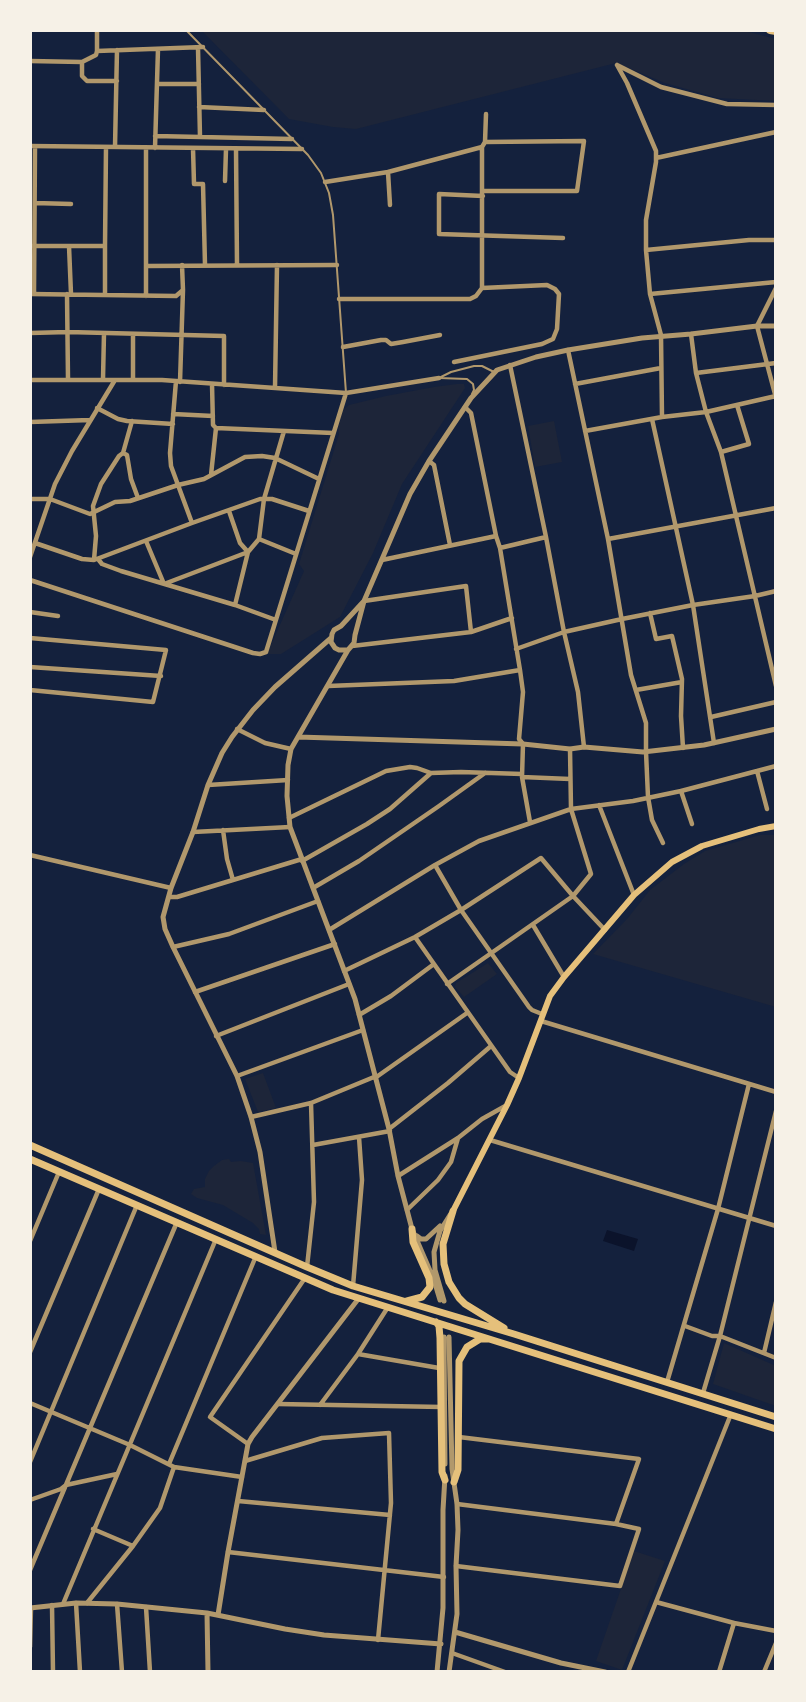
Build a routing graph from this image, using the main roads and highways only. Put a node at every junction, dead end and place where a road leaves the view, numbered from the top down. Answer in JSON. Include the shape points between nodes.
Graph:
{"nodes":[{"id":1,"x":770,"y":30,"type":"edge"},
{"id":2,"x":776,"y":31,"type":"edge"},
{"id":3,"x":776,"y":826,"type":"edge"},
{"id":4,"x":30,"y":1145,"type":"edge"},
{"id":5,"x":30,"y":1159,"type":"edge"},
{"id":6,"x":453,"y":1211,"type":"joint"},
{"id":7,"x":414,"y":1232,"type":"road end"},
{"id":8,"x":405,"y":1301,"type":"junction"},
{"id":9,"x":436,"y":1322,"type":"junction"},
{"id":10,"x":514,"y":1334,"type":"junction"},
{"id":11,"x":493,"y":1339,"type":"junction"},
{"id":12,"x":776,"y":1417,"type":"edge"},
{"id":13,"x":776,"y":1429,"type":"edge"},
{"id":14,"x":445,"y":1480,"type":"road end"},
{"id":15,"x":454,"y":1482,"type":"road end"}],
"edges":[{"from":1,"to":2,"type":"highway"},
{"from":3,"to":6,"type":"main road","via":[[702,846],[672,862],[634,895],[564,977],[550,996],[507,1105]]},
{"from":4,"to":8,"type":"main road","via":[[307,1267]]},
{"from":5,"to":9,"type":"main road","via":[[305,1278]]},
{"from":6,"to":10,"type":"main road","via":[[443,1245],[449,1282],[465,1304]]},
{"from":7,"to":8,"type":"main road","via":[[413,1242],[430,1287],[422,1297]]},
{"from":8,"to":10,"type":"main road"},
{"from":9,"to":11,"type":"main road"},
{"from":9,"to":14,"type":"main road","via":[[440,1338],[441,1460]]},
{"from":10,"to":12,"type":"main road"},
{"from":11,"to":13,"type":"main road"},
{"from":11,"to":15,"type":"main road","via":[[473,1342],[459,1361],[458,1470]]}]}
